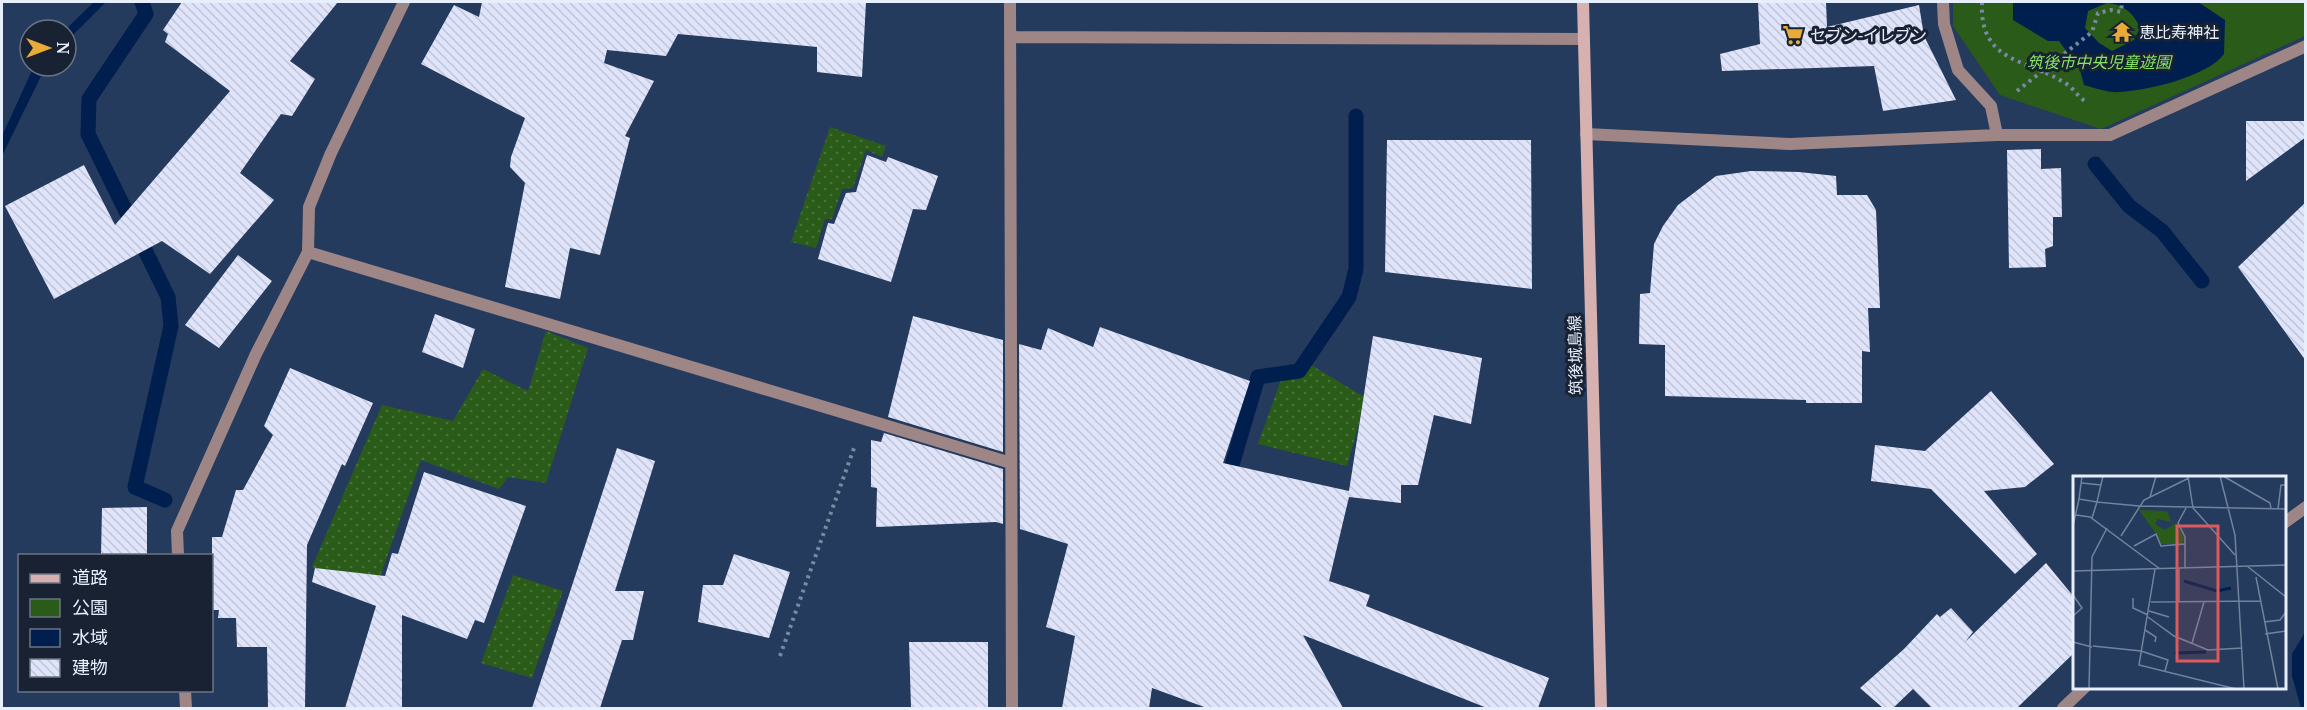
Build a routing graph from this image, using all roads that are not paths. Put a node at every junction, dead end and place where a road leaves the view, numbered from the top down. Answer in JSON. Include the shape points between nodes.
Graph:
{"nodes":[{"id":1,"x":404,"y":2,"type":"edge"},
{"id":2,"x":1010,"y":2,"type":"edge"},
{"id":3,"x":1583,"y":2,"type":"edge"},
{"id":4,"x":1943,"y":2,"type":"edge"},
{"id":5,"x":1010,"y":36,"type":"junction"},
{"id":6,"x":1584,"y":39,"type":"junction"},
{"id":7,"x":2306,"y":46,"type":"edge"},
{"id":8,"x":1586,"y":134,"type":"junction"},
{"id":9,"x":1997,"y":135,"type":"junction"},
{"id":10,"x":308,"y":252,"type":"junction"},
{"id":11,"x":1011,"y":463,"type":"junction"},
{"id":12,"x":2306,"y":507,"type":"edge"},
{"id":13,"x":2286,"y":522,"type":"edge"},
{"id":14,"x":178,"y":554,"type":"edge"},
{"id":15,"x":2082,"y":689,"type":"edge"},
{"id":16,"x":185,"y":692,"type":"edge"},
{"id":17,"x":186,"y":708,"type":"edge"},
{"id":18,"x":1012,"y":708,"type":"edge"},
{"id":19,"x":1601,"y":708,"type":"edge"},
{"id":20,"x":2063,"y":708,"type":"edge"}],
"edges":[{"from":1,"to":10,"type":"street","via":[[309,207]]},
{"from":2,"to":5,"type":"street"},
{"from":3,"to":6,"type":"main road","name":"筑後城島線"},
{"from":4,"to":9,"type":"street","via":[[1944,24],[1959,70],[1991,106]]},
{"from":5,"to":6,"type":"street"},
{"from":5,"to":11,"type":"street"},
{"from":6,"to":8,"type":"main road","name":"筑後城島線"},
{"from":7,"to":9,"type":"street","via":[[2110,135]]},
{"from":8,"to":9,"type":"street","via":[[1790,144]]},
{"from":8,"to":19,"type":"main road","name":"筑後城島線"},
{"from":10,"to":11,"type":"street"},
{"from":10,"to":14,"type":"street","via":[[256,354],[177,531]]},
{"from":11,"to":18,"type":"street"},
{"from":12,"to":13,"type":"street"},
{"from":15,"to":20,"type":"street"},
{"from":16,"to":17,"type":"street"}]}
